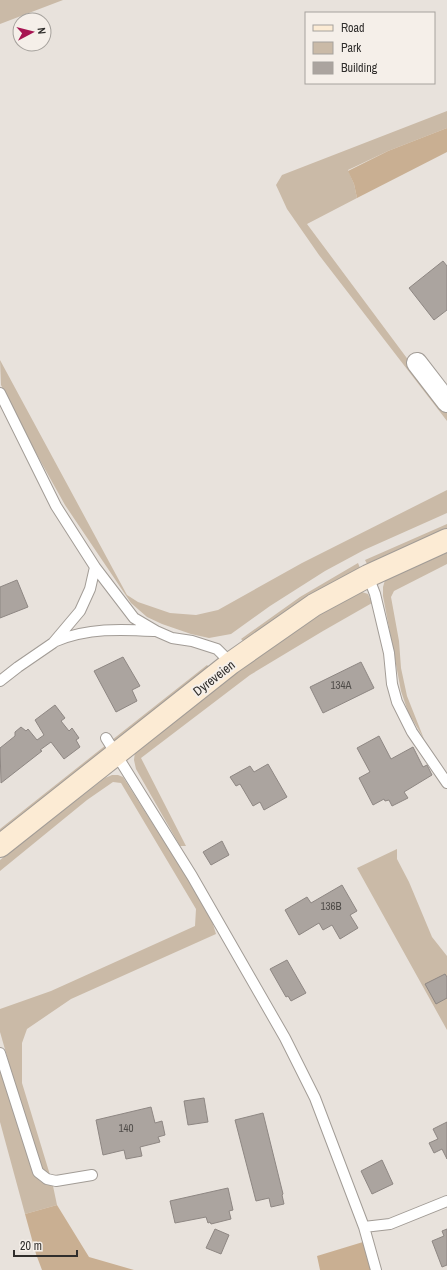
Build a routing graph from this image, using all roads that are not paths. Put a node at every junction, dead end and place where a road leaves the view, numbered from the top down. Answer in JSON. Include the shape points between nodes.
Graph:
{"nodes":[{"id":1,"x":417,"y":363,"type":"dead end"},
{"id":2,"x":0,"y":393,"type":"edge"},
{"id":3,"x":447,"y":402,"type":"edge"},
{"id":4,"x":447,"y":540,"type":"edge"},
{"id":5,"x":95,"y":567,"type":"junction"},
{"id":6,"x":368,"y":576,"type":"junction"},
{"id":7,"x":156,"y":631,"type":"junction"},
{"id":8,"x":53,"y":642,"type":"junction"},
{"id":9,"x":232,"y":664,"type":"junction"},
{"id":10,"x":0,"y":681,"type":"edge"},
{"id":11,"x":111,"y":747,"type":"junction"},
{"id":12,"x":447,"y":783,"type":"edge"},
{"id":13,"x":0,"y":846,"type":"edge"},
{"id":14,"x":0,"y":1053,"type":"edge"},
{"id":15,"x":92,"y":1175,"type":"dead end"},
{"id":16,"x":447,"y":1201,"type":"edge"},
{"id":17,"x":364,"y":1227,"type":"junction"},
{"id":18,"x":376,"y":1270,"type":"edge"}],
"edges":[{"from":1,"to":3,"type":"street"},
{"from":2,"to":5,"type":"lane","via":[[56,506]]},
{"from":4,"to":6,"type":"main road","name":"Dyreveien"},
{"from":5,"to":7,"type":"lane","via":[[134,618]]},
{"from":5,"to":8,"type":"lane","via":[[90,590],[80,611]]},
{"from":6,"to":9,"type":"main road","name":"Dyreveien","via":[[314,605]]},
{"from":6,"to":12,"type":"lane","via":[[376,594],[397,702],[412,732]]},
{"from":7,"to":8,"type":"lane","via":[[96,630]]},
{"from":7,"to":9,"type":"lane","via":[[172,638],[217,649]]},
{"from":8,"to":10,"type":"lane"},
{"from":9,"to":11,"type":"main road","name":"Dyreveien"},
{"from":11,"to":13,"type":"main road","name":"Dyreveien"},
{"from":11,"to":17,"type":"lane","via":[[192,876],[285,1038],[315,1098]]},
{"from":14,"to":15,"type":"lane","via":[[38,1172],[47,1180],[56,1181]]},
{"from":16,"to":17,"type":"lane","via":[[390,1224]]},
{"from":17,"to":18,"type":"lane"}]}
